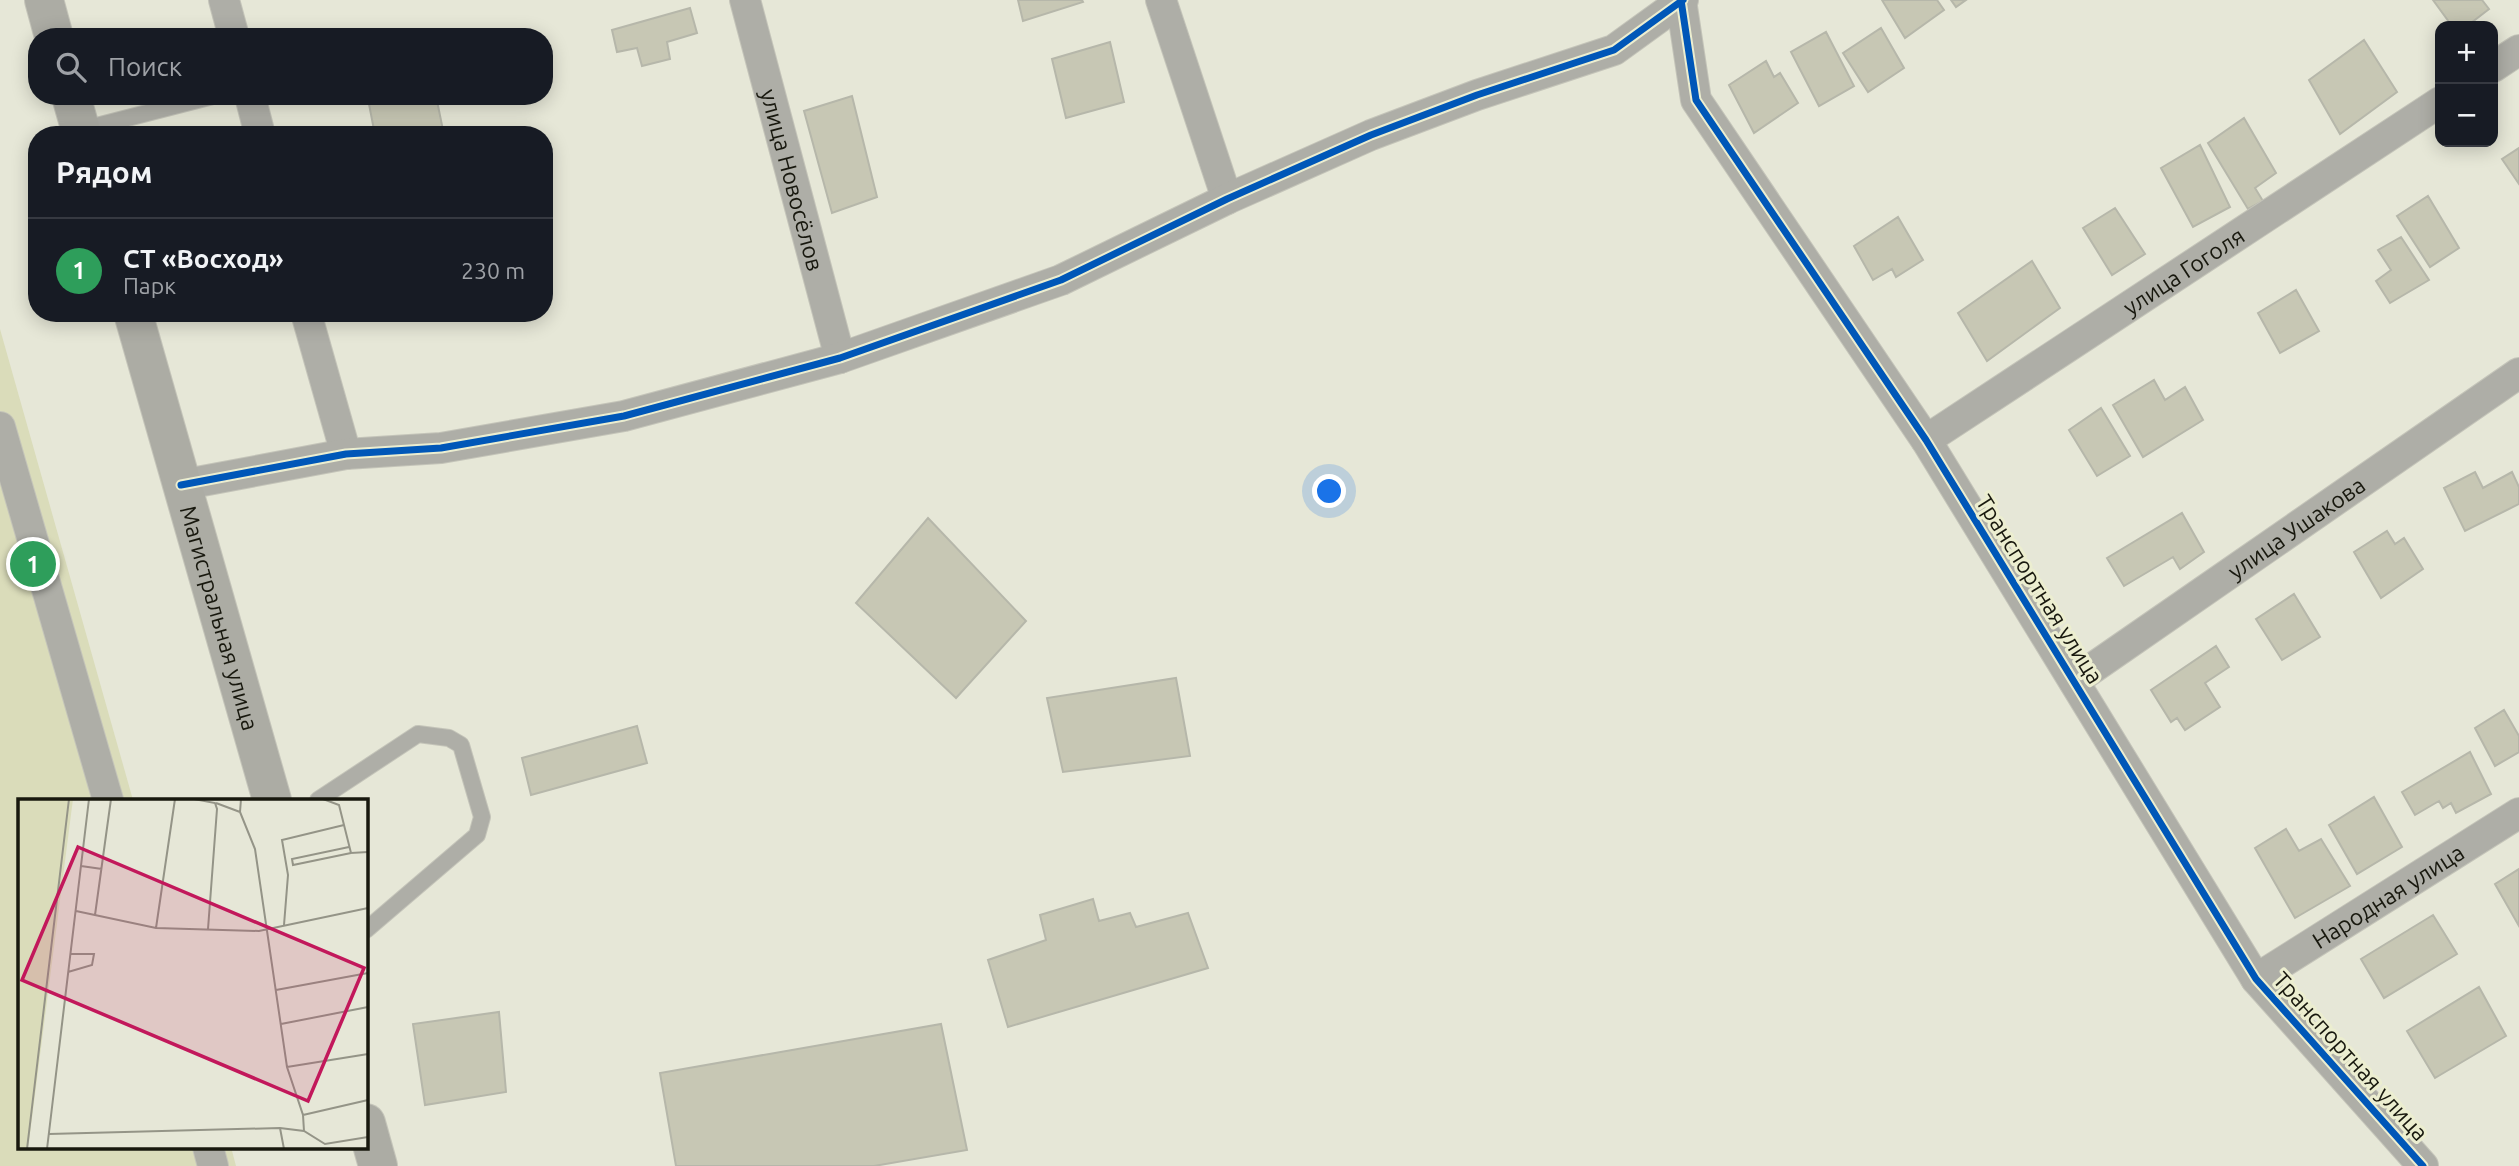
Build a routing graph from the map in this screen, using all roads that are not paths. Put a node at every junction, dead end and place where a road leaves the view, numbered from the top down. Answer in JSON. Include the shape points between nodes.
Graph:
{"nodes":[{"id":1,"x":44,"y":0,"type":"edge"},
{"id":2,"x":224,"y":0,"type":"edge"},
{"id":3,"x":745,"y":0,"type":"edge"},
{"id":4,"x":1161,"y":0,"type":"edge"},
{"id":5,"x":1682,"y":0,"type":"edge"},
{"id":6,"x":52,"y":28,"type":"edge"},
{"id":7,"x":232,"y":28,"type":"edge"},
{"id":8,"x":2519,"y":50,"type":"edge"},
{"id":9,"x":2498,"y":64,"type":"edge"},
{"id":10,"x":163,"y":105,"type":"edge"},
{"id":11,"x":252,"y":105,"type":"edge"},
{"id":12,"x":2435,"y":105,"type":"edge"},
{"id":13,"x":78,"y":120,"type":"edge"},
{"id":14,"x":258,"y":126,"type":"edge"},
{"id":15,"x":1227,"y":199,"type":"junction"},
{"id":16,"x":136,"y":322,"type":"edge"},
{"id":17,"x":309,"y":322,"type":"edge"},
{"id":18,"x":840,"y":358,"type":"junction"},
{"id":19,"x":2519,"y":373,"type":"edge"},
{"id":20,"x":0,"y":427,"type":"edge"},
{"id":21,"x":1926,"y":440,"type":"junction"},
{"id":22,"x":346,"y":454,"type":"junction"},
{"id":23,"x":181,"y":485,"type":"junction"},
{"id":24,"x":2074,"y":681,"type":"junction"},
{"id":25,"x":108,"y":799,"type":"edge"},
{"id":26,"x":272,"y":799,"type":"edge"},
{"id":27,"x":320,"y":799,"type":"edge"},
{"id":28,"x":2519,"y":813,"type":"edge"},
{"id":29,"x":368,"y":928,"type":"edge"},
{"id":30,"x":2256,"y":979,"type":"junction"},
{"id":31,"x":368,"y":1130,"type":"edge"},
{"id":32,"x":208,"y":1148,"type":"edge"},
{"id":33,"x":213,"y":1166,"type":"edge"},
{"id":34,"x":378,"y":1166,"type":"edge"},
{"id":35,"x":2423,"y":1166,"type":"edge"}],
"edges":[{"from":1,"to":6,"type":"main road"},
{"from":2,"to":7,"type":"street"},
{"from":3,"to":18,"type":"street","name":"улица Новосёлов"},
{"from":4,"to":15,"type":"street"},
{"from":5,"to":15,"type":"street","via":[[1614,50],[1477,94]]},
{"from":5,"to":21,"type":"street","name":"Транспортная улица","via":[[1696,100]]},
{"from":8,"to":9,"type":"street"},
{"from":10,"to":13,"type":"lane"},
{"from":11,"to":14,"type":"street"},
{"from":12,"to":21,"type":"street","name":"улица Гоголя"},
{"from":15,"to":18,"type":"street","via":[[1061,280]]},
{"from":16,"to":23,"type":"main road","name":"Магистральная улица"},
{"from":17,"to":22,"type":"street"},
{"from":18,"to":22,"type":"street","via":[[624,416],[440,448]]},
{"from":19,"to":24,"type":"street","name":"улица Ушакова"},
{"from":20,"to":25,"type":"street"},
{"from":21,"to":24,"type":"street","name":"Транспортная улица"},
{"from":22,"to":23,"type":"street"},
{"from":23,"to":26,"type":"main road","name":"Магистральная улица"},
{"from":24,"to":30,"type":"street","name":"Транспортная улица"},
{"from":27,"to":29,"type":"lane","via":[[418,734],[449,738],[461,745],[482,817],[477,835]]},
{"from":28,"to":30,"type":"street","name":"Народная улица"},
{"from":30,"to":35,"type":"street","name":"Транспортная улица"},
{"from":31,"to":34,"type":"main road"},
{"from":32,"to":33,"type":"street"}]}
